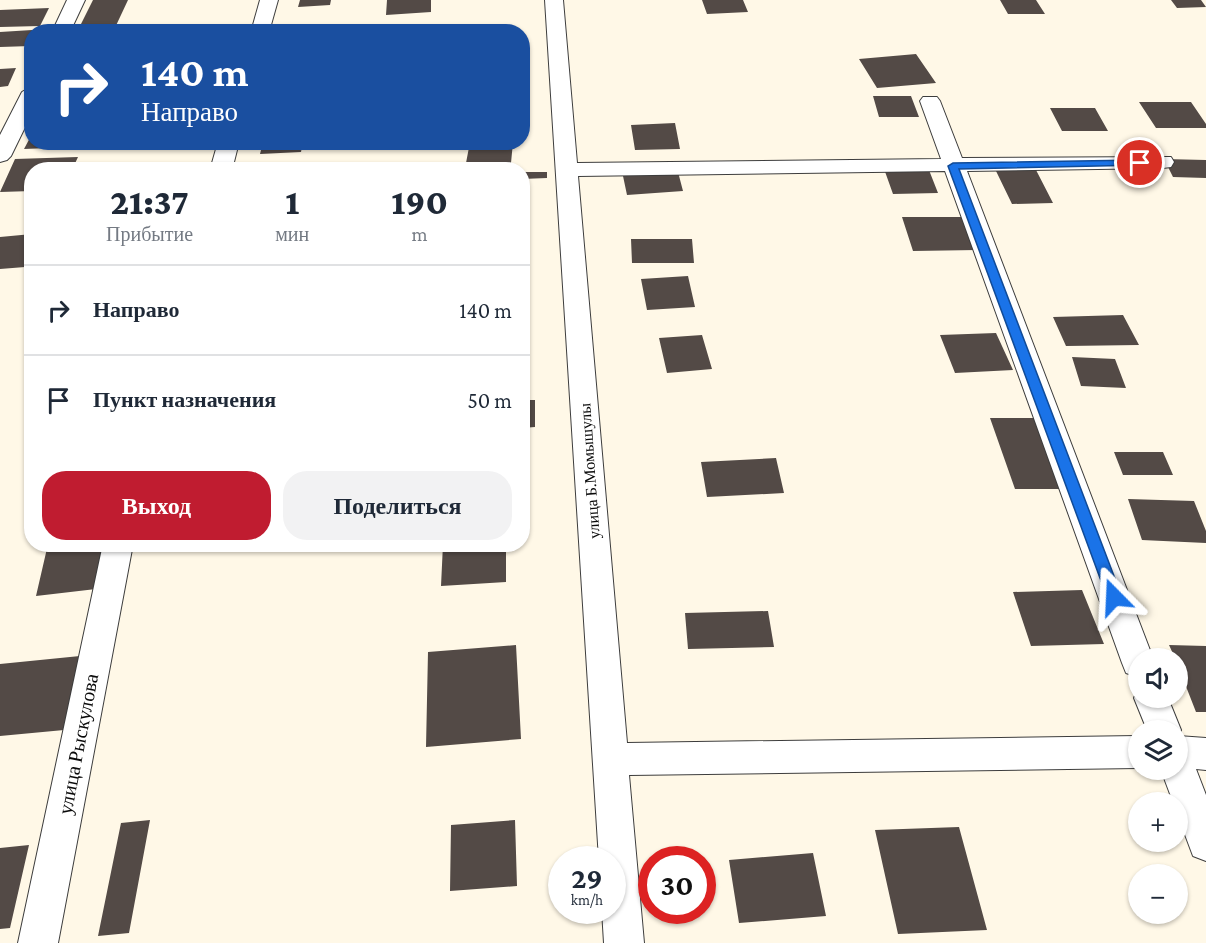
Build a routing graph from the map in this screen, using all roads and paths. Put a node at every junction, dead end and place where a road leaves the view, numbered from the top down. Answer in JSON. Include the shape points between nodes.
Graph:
{"nodes":[{"id":1,"x":76,"y":0,"type":"edge"},
{"id":2,"x":269,"y":0,"type":"edge"},
{"id":3,"x":554,"y":0,"type":"edge"},
{"id":4,"x":65,"y":24,"type":"edge"},
{"id":5,"x":262,"y":24,"type":"edge"},
{"id":6,"x":930,"y":101,"type":"dead end"},
{"id":7,"x":24,"y":108,"type":"edge"},
{"id":8,"x":0,"y":156,"type":"edge"},
{"id":9,"x":1163,"y":162,"type":"dead end"},
{"id":10,"x":953,"y":166,"type":"junction"},
{"id":11,"x":567,"y":170,"type":"junction"},
{"id":12,"x":116,"y":552,"type":"edge"},
{"id":13,"x":1132,"y":648,"type":"edge"},
{"id":14,"x":1128,"y":752,"type":"edge"},
{"id":15,"x":1188,"y":753,"type":"edge"},
{"id":16,"x":1206,"y":754,"type":"edge"},
{"id":17,"x":610,"y":759,"type":"junction"},
{"id":18,"x":1182,"y":780,"type":"edge"},
{"id":19,"x":1206,"y":843,"type":"edge"},
{"id":20,"x":38,"y":943,"type":"edge"},
{"id":21,"x":624,"y":943,"type":"edge"}],
"edges":[{"from":1,"to":4,"type":"street"},
{"from":2,"to":5,"type":"street"},
{"from":3,"to":11,"type":"street","name":"улица Б.Момышулы"},
{"from":6,"to":10,"type":"street"},
{"from":7,"to":8,"type":"street"},
{"from":9,"to":10,"type":"street"},
{"from":10,"to":11,"type":"street"},
{"from":10,"to":13,"type":"street"},
{"from":11,"to":17,"type":"street","name":"улица Б.Момышулы"},
{"from":12,"to":20,"type":"street","name":"улица Рыскулова"},
{"from":14,"to":17,"type":"street"},
{"from":15,"to":16,"type":"street"},
{"from":17,"to":21,"type":"street","name":"улица Б.Момышулы"},
{"from":18,"to":19,"type":"street"}]}
